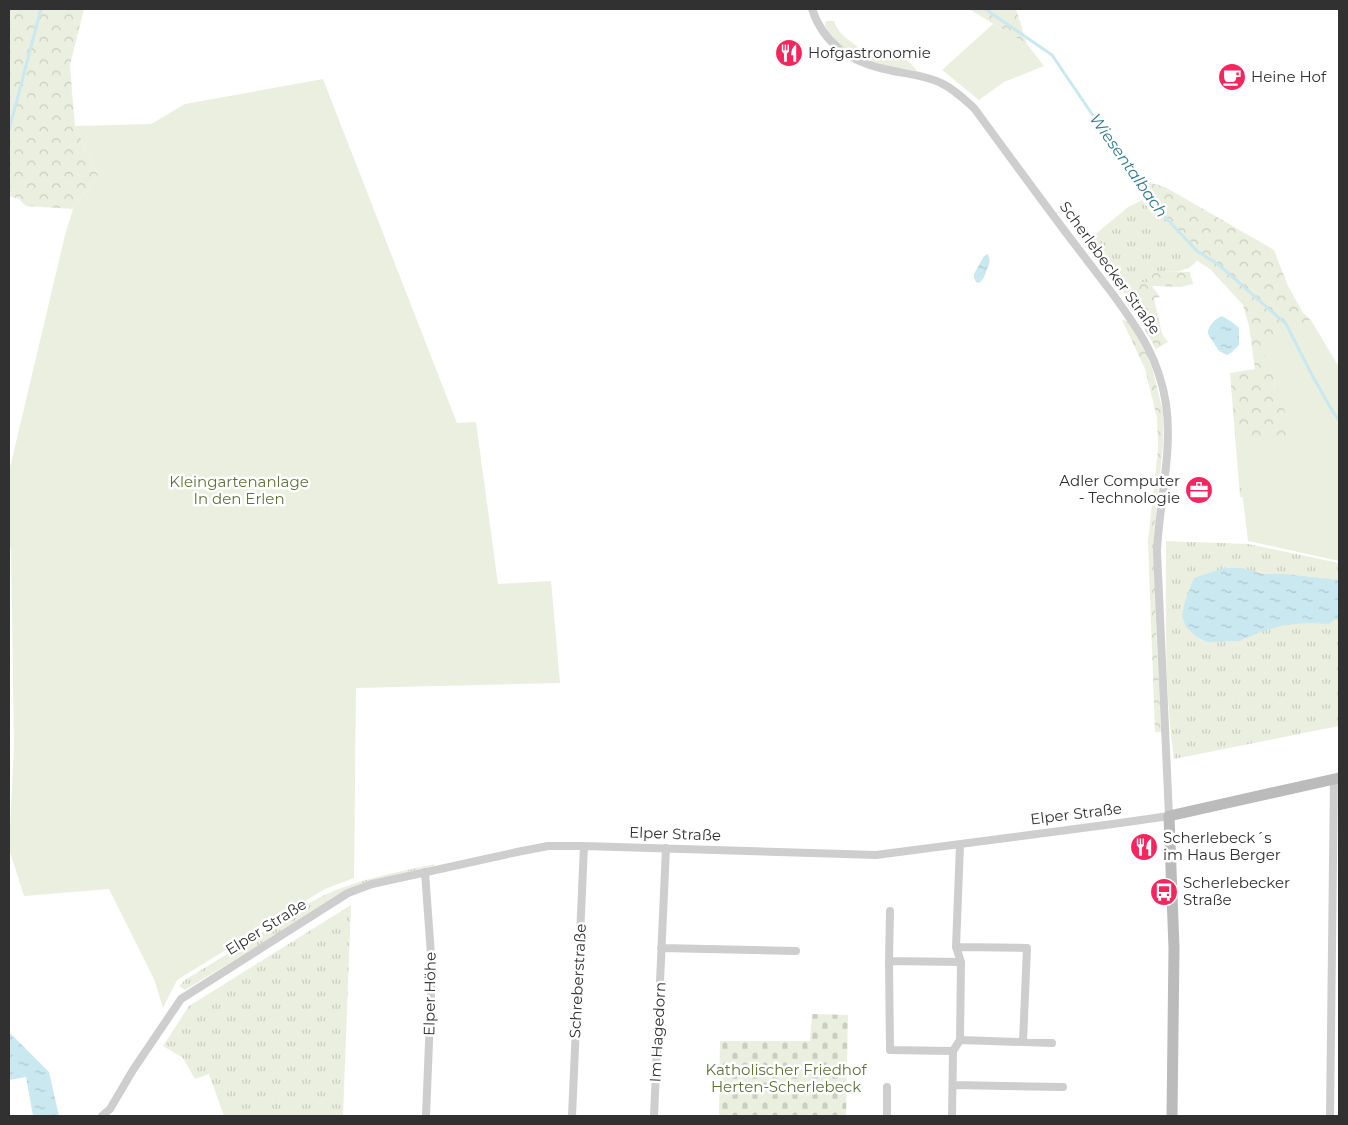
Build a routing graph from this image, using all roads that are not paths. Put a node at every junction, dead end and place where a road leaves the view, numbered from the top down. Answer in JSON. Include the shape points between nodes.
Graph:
{"nodes":[{"id":1,"x":812,"y":9,"type":"edge"},
{"id":2,"x":1337,"y":779,"type":"edge"},
{"id":3,"x":1169,"y":816,"type":"junction"},
{"id":4,"x":960,"y":845,"type":"junction"},
{"id":5,"x":584,"y":846,"type":"junction"},
{"id":6,"x":666,"y":848,"type":"junction"},
{"id":7,"x":425,"y":872,"type":"junction"},
{"id":8,"x":890,"y":911,"type":"dead end"},
{"id":9,"x":956,"y":947,"type":"junction"},
{"id":10,"x":662,"y":948,"type":"junction"},
{"id":11,"x":796,"y":951,"type":"dead end"},
{"id":12,"x":890,"y":961,"type":"junction"},
{"id":13,"x":961,"y":962,"type":"junction"},
{"id":14,"x":960,"y":1040,"type":"junction"},
{"id":15,"x":1024,"y":1042,"type":"junction"},
{"id":16,"x":1052,"y":1043,"type":"dead end"},
{"id":17,"x":953,"y":1052,"type":"junction"},
{"id":18,"x":953,"y":1085,"type":"junction"},
{"id":19,"x":887,"y":1087,"type":"dead end"},
{"id":20,"x":1063,"y":1087,"type":"dead end"},
{"id":21,"x":102,"y":1116,"type":"edge"},
{"id":22,"x":426,"y":1116,"type":"edge"},
{"id":23,"x":572,"y":1116,"type":"edge"},
{"id":24,"x":654,"y":1116,"type":"edge"},
{"id":25,"x":887,"y":1116,"type":"edge"},
{"id":26,"x":952,"y":1116,"type":"edge"},
{"id":27,"x":1172,"y":1116,"type":"edge"},
{"id":28,"x":1330,"y":1116,"type":"edge"}],
"edges":[{"from":1,"to":3,"type":"street","name":"Scherlebecker Straße","via":[[821,29],[840,50],[870,66],[940,82],[974,108],[1129,316],[1151,353],[1166,404],[1167,421],[1157,551]]},
{"from":2,"to":3,"type":"street","name":"Elper Straße"},
{"from":2,"to":28,"type":"street"},
{"from":3,"to":4,"type":"street","name":"Elper Straße"},
{"from":3,"to":27,"type":"street","name":"Scherlebecker Straße","via":[[1174,948]]},
{"from":4,"to":6,"type":"street","name":"Elper Straße","via":[[876,855]]},
{"from":4,"to":9,"type":"street"},
{"from":5,"to":6,"type":"street","name":"Elper Straße"},
{"from":5,"to":7,"type":"street","name":"Elper Straße","via":[[548,846]]},
{"from":5,"to":23,"type":"street","name":"Schreberstraße"},
{"from":6,"to":10,"type":"street","name":"Im Hagedorn"},
{"from":7,"to":21,"type":"street","name":"Elper Straße","via":[[348,893],[180,999]]},
{"from":7,"to":22,"type":"street","name":"Elper Höhe","via":[[432,969]]},
{"from":8,"to":12,"type":"street"},
{"from":9,"to":13,"type":"street"},
{"from":9,"to":15,"type":"street","via":[[1027,948]]},
{"from":10,"to":11,"type":"street"},
{"from":10,"to":24,"type":"street","name":"Im Hagedorn"},
{"from":12,"to":13,"type":"street"},
{"from":12,"to":17,"type":"street","via":[[890,1050]]},
{"from":13,"to":14,"type":"street"},
{"from":14,"to":15,"type":"street"},
{"from":14,"to":17,"type":"street"},
{"from":15,"to":16,"type":"street"},
{"from":17,"to":18,"type":"street"},
{"from":18,"to":20,"type":"street"},
{"from":18,"to":26,"type":"street"},
{"from":19,"to":25,"type":"street"}]}
